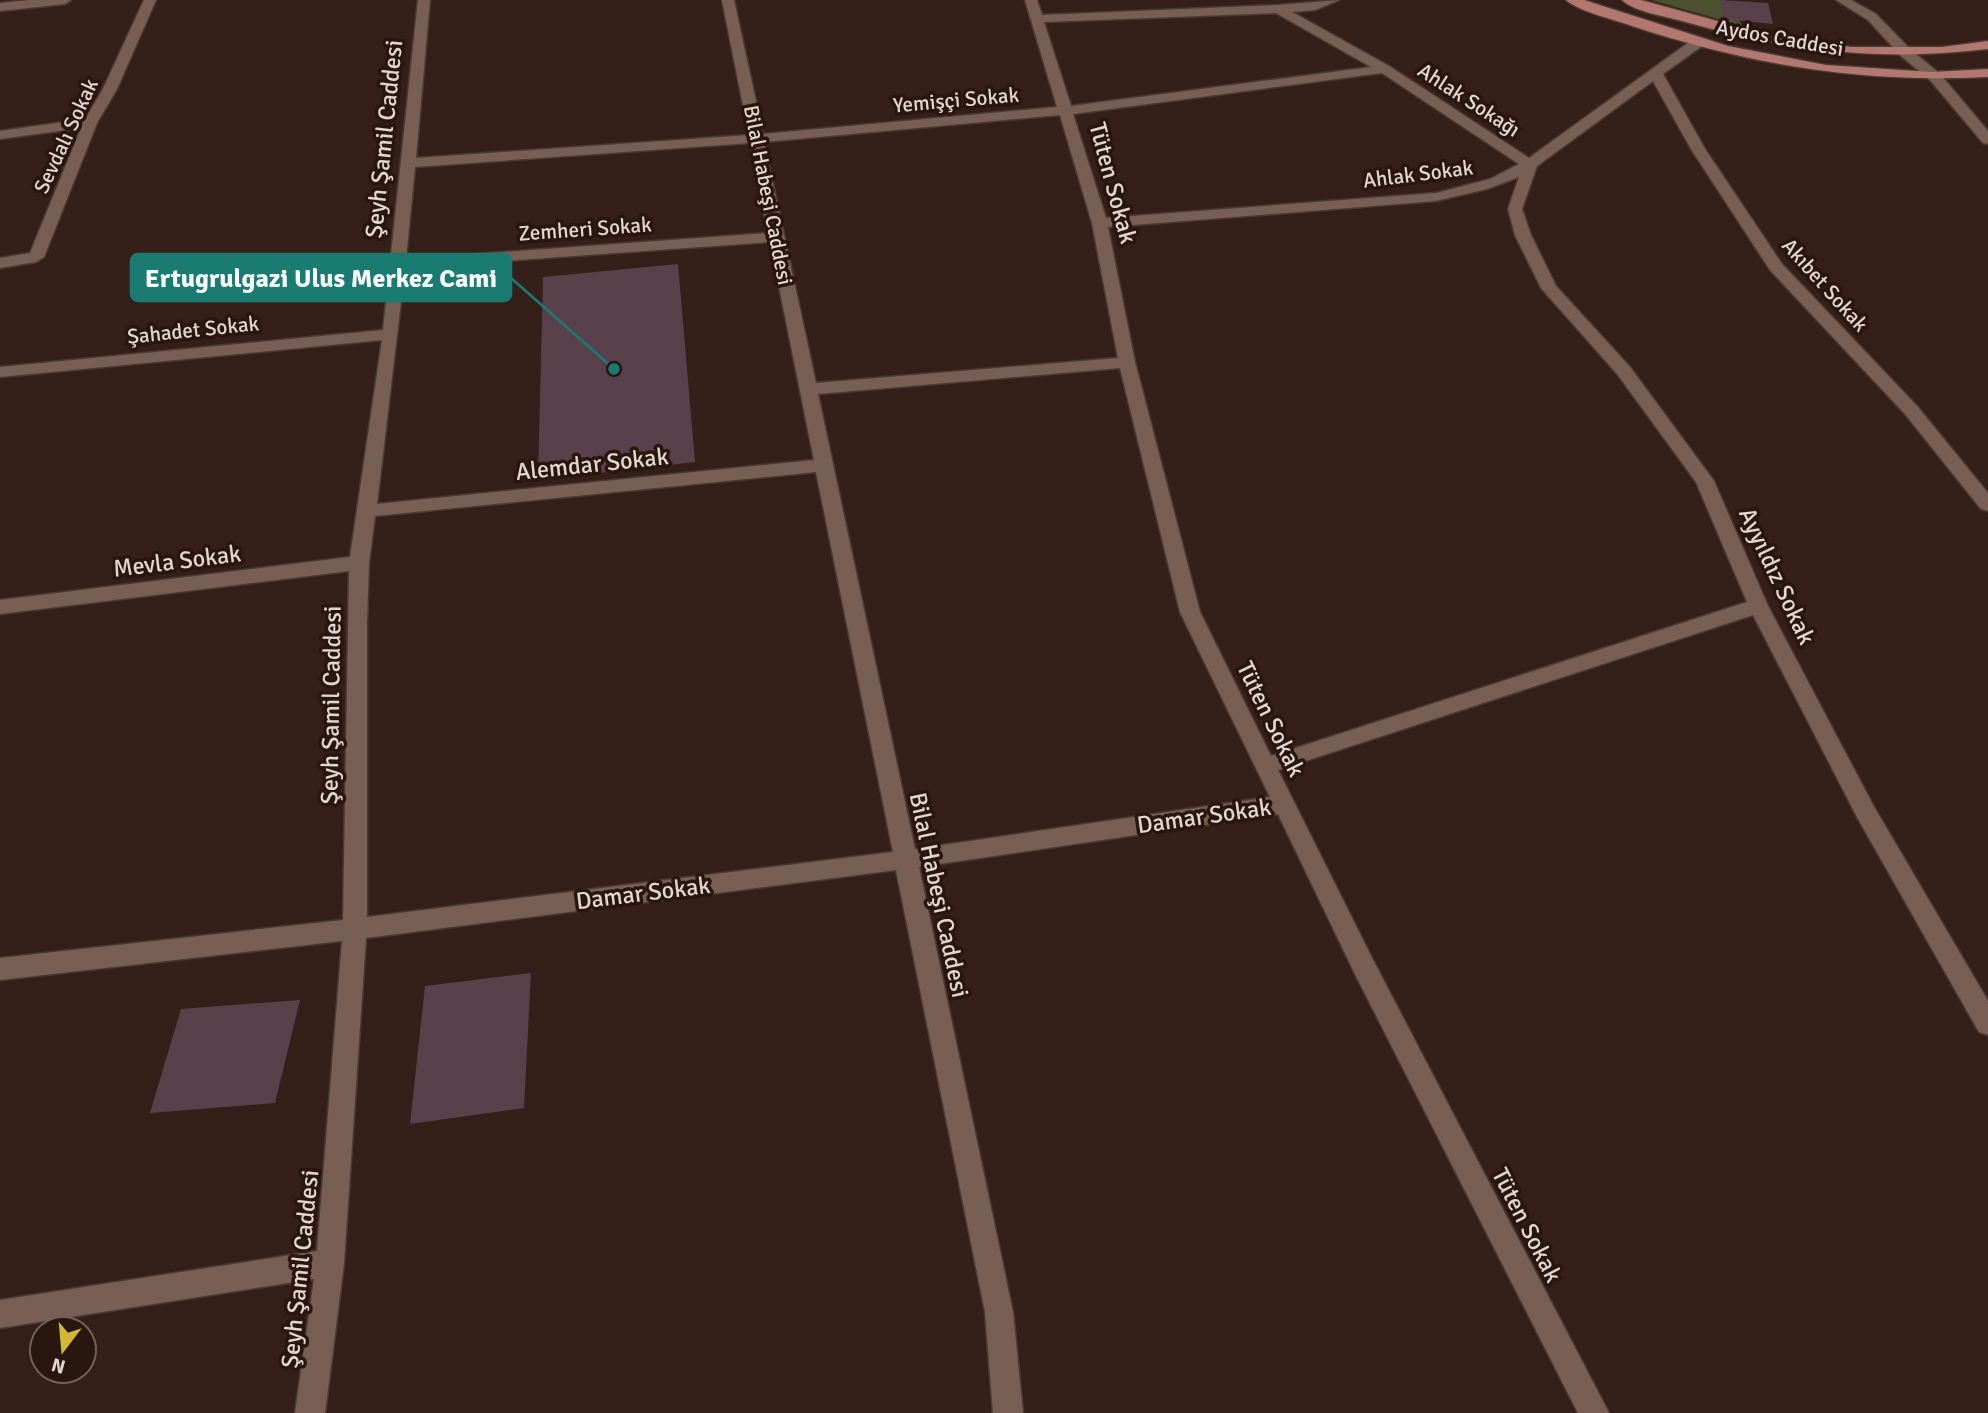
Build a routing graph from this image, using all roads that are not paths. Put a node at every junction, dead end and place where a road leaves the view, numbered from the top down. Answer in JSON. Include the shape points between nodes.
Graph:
{"nodes":[{"id":1,"x":65,"y":0,"type":"edge"},
{"id":2,"x":150,"y":0,"type":"edge"},
{"id":3,"x":424,"y":0,"type":"edge"},
{"id":4,"x":728,"y":0,"type":"edge"},
{"id":5,"x":1333,"y":0,"type":"edge"},
{"id":6,"x":1572,"y":0,"type":"edge"},
{"id":7,"x":1628,"y":0,"type":"edge"},
{"id":8,"x":1842,"y":0,"type":"edge"},
{"id":9,"x":0,"y":7,"type":"edge"},
{"id":10,"x":1278,"y":9,"type":"junction"},
{"id":11,"x":1034,"y":10,"type":"edge"},
{"id":12,"x":1697,"y":43,"type":"junction"},
{"id":13,"x":1988,"y":45,"type":"edge"},
{"id":14,"x":1906,"y":53,"type":"junction"},
{"id":15,"x":1384,"y":69,"type":"junction"},
{"id":16,"x":1656,"y":73,"type":"junction"},
{"id":17,"x":1988,"y":73,"type":"edge"},
{"id":18,"x":1935,"y":77,"type":"junction"},
{"id":19,"x":1067,"y":111,"type":"junction"},
{"id":20,"x":90,"y":123,"type":"junction"},
{"id":21,"x":0,"y":135,"type":"edge"},
{"id":22,"x":758,"y":139,"type":"junction"},
{"id":23,"x":1988,"y":140,"type":"edge"},
{"id":24,"x":408,"y":163,"type":"junction"},
{"id":25,"x":1531,"y":165,"type":"junction"},
{"id":26,"x":1100,"y":223,"type":"junction"},
{"id":27,"x":775,"y":237,"type":"junction"},
{"id":28,"x":0,"y":263,"type":"edge"},
{"id":29,"x":397,"y":264,"type":"junction"},
{"id":30,"x":391,"y":334,"type":"junction"},
{"id":31,"x":1126,"y":362,"type":"junction"},
{"id":32,"x":0,"y":372,"type":"edge"},
{"id":33,"x":809,"y":389,"type":"junction"},
{"id":34,"x":823,"y":465,"type":"junction"},
{"id":35,"x":1988,"y":505,"type":"edge"},
{"id":36,"x":366,"y":511,"type":"junction"},
{"id":37,"x":359,"y":563,"type":"junction"},
{"id":38,"x":1758,"y":606,"type":"junction"},
{"id":39,"x":0,"y":607,"type":"edge"},
{"id":40,"x":1265,"y":766,"type":"junction"},
{"id":41,"x":1284,"y":804,"type":"junction"},
{"id":42,"x":905,"y":860,"type":"junction"},
{"id":43,"x":355,"y":929,"type":"junction"},
{"id":44,"x":0,"y":969,"type":"edge"},
{"id":45,"x":1988,"y":1024,"type":"edge"},
{"id":46,"x":330,"y":1263,"type":"junction"},
{"id":47,"x":0,"y":1314,"type":"edge"},
{"id":48,"x":310,"y":1413,"type":"edge"},
{"id":49,"x":1008,"y":1413,"type":"edge"},
{"id":50,"x":1594,"y":1413,"type":"edge"}],
"edges":[{"from":1,"to":9,"type":"street"},
{"from":2,"to":20,"type":"street","name":"Sevdalı Sokak"},
{"from":3,"to":24,"type":"street","name":"Şeyh Şamil Caddesi"},
{"from":4,"to":22,"type":"street","name":"Bilal Habeşi Caddesi"},
{"from":5,"to":10,"type":"street"},
{"from":6,"to":12,"type":"main road","name":"Aydos Caddesi"},
{"from":7,"to":14,"type":"main road","name":"Aydos Caddesi","via":[[1756,38],[1813,48]]},
{"from":8,"to":14,"type":"street","via":[[1872,18]]},
{"from":10,"to":11,"type":"street"},
{"from":10,"to":15,"type":"street"},
{"from":11,"to":19,"type":"street","name":"Tüten Sokak"},
{"from":12,"to":16,"type":"street","name":"Ahlak Sokak"},
{"from":12,"to":18,"type":"main road","name":"Aydos Caddesi","via":[[1803,67]]},
{"from":13,"to":14,"type":"main road","name":"Aydos Caddesi"},
{"from":14,"to":18,"type":"street"},
{"from":15,"to":19,"type":"street","name":"Yemişçi Sokak"},
{"from":15,"to":25,"type":"street","name":"Ahlak Sokağı"},
{"from":16,"to":25,"type":"street","name":"Ahlak Sokak"},
{"from":16,"to":35,"type":"street","name":"Akıbet Sokak","via":[[1698,149],[1776,267],[1911,410]]},
{"from":17,"to":18,"type":"main road","name":"Aydos Caddesi"},
{"from":18,"to":23,"type":"street"},
{"from":19,"to":22,"type":"street","name":"Yemişçi Sokak"},
{"from":19,"to":26,"type":"street","name":"Tüten Sokak"},
{"from":20,"to":21,"type":"street"},
{"from":20,"to":28,"type":"street","name":"Sevdalı Sokak","via":[[36,257]]},
{"from":22,"to":24,"type":"street","name":"Yemişçi Sokak"},
{"from":22,"to":27,"type":"street","name":"Bilal Habeşi Caddesi"},
{"from":24,"to":29,"type":"street","name":"Şeyh Şamil Caddesi"},
{"from":25,"to":26,"type":"street","name":"Ahlak Sokak","via":[[1490,186],[1436,197]]},
{"from":25,"to":38,"type":"street","name":"Ayyıldız Sokak","via":[[1515,209],[1549,288],[1624,371],[1705,481]]},
{"from":26,"to":31,"type":"street","name":"Tüten Sokak"},
{"from":27,"to":29,"type":"street","name":"Zemheri Sokak"},
{"from":27,"to":33,"type":"street","name":"Bilal Habeşi Caddesi"},
{"from":29,"to":30,"type":"street","name":"Şeyh Şamil Caddesi"},
{"from":30,"to":32,"type":"street","name":"Şahadet Sokak"},
{"from":30,"to":36,"type":"street","name":"Şeyh Şamil Caddesi"},
{"from":31,"to":33,"type":"street"},
{"from":31,"to":40,"type":"street","name":"Tüten Sokak","via":[[1190,612]]},
{"from":33,"to":34,"type":"street","name":"Bilal Habeşi Caddesi"},
{"from":34,"to":36,"type":"street","name":"Alemdar Sokak"},
{"from":34,"to":42,"type":"street","name":"Bilal Habeşi Caddesi"},
{"from":36,"to":37,"type":"street","name":"Şeyh Şamil Caddesi"},
{"from":37,"to":39,"type":"street","name":"Mevla Sokak"},
{"from":37,"to":43,"type":"street","name":"Şeyh Şamil Caddesi"},
{"from":38,"to":40,"type":"street","name":"Damar Sokak"},
{"from":38,"to":45,"type":"street","name":"Ayyıldız Sokak","via":[[1865,811]]},
{"from":40,"to":41,"type":"street","name":"Tüten Sokak"},
{"from":41,"to":42,"type":"street","name":"Damar Sokak"},
{"from":41,"to":50,"type":"street","name":"Tüten Sokak"},
{"from":42,"to":43,"type":"street","name":"Damar Sokak"},
{"from":42,"to":49,"type":"street","name":"Bilal Habeşi Caddesi","via":[[999,1312]]},
{"from":43,"to":44,"type":"street","name":"Damar Sokak"},
{"from":43,"to":46,"type":"street","name":"Şeyh Şamil Caddesi"},
{"from":46,"to":47,"type":"street"},
{"from":46,"to":48,"type":"street","name":"Şeyh Şamil Caddesi"}]}
